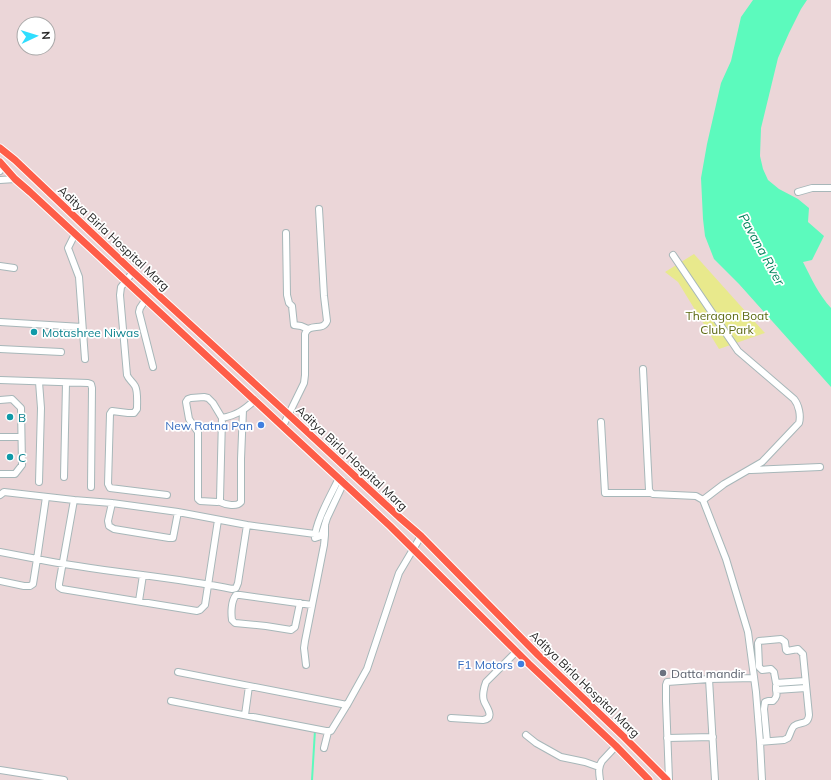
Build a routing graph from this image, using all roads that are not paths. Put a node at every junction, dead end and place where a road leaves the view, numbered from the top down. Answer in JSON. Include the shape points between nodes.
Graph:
{"nodes":[{"id":1,"x":0,"y":148,"type":"edge"},
{"id":2,"x":1,"y":166,"type":"edge"},
{"id":3,"x":15,"y":179,"type":"junction"},
{"id":4,"x":0,"y":180,"type":"edge"},
{"id":5,"x":831,"y":188,"type":"edge"},
{"id":6,"x":798,"y":192,"type":"dead end"},
{"id":7,"x":319,"y":209,"type":"dead end"},
{"id":8,"x":286,"y":233,"type":"dead end"},
{"id":9,"x":75,"y":234,"type":"junction"},
{"id":10,"x":673,"y":255,"type":"dead end"},
{"id":11,"x":0,"y":266,"type":"edge"},
{"id":12,"x":14,"y":268,"type":"dead end"},
{"id":13,"x":133,"y":272,"type":"junction"},
{"id":14,"x":126,"y":281,"type":"junction"},
{"id":15,"x":146,"y":299,"type":"junction"},
{"id":16,"x":0,"y":322,"type":"edge"},
{"id":17,"x":82,"y":327,"type":"junction"},
{"id":18,"x":308,"y":329,"type":"junction"},
{"id":19,"x":0,"y":348,"type":"edge"},
{"id":20,"x":61,"y":352,"type":"dead end"},
{"id":21,"x":85,"y":359,"type":"dead end"},
{"id":22,"x":153,"y":367,"type":"dead end"},
{"id":23,"x":643,"y":369,"type":"dead end"},
{"id":24,"x":0,"y":380,"type":"edge"},
{"id":25,"x":39,"y":382,"type":"junction"},
{"id":26,"x":66,"y":383,"type":"junction"},
{"id":27,"x":0,"y":400,"type":"edge"},
{"id":28,"x":255,"y":400,"type":"junction"},
{"id":29,"x":243,"y":410,"type":"junction"},
{"id":30,"x":289,"y":415,"type":"junction"},
{"id":31,"x":222,"y":418,"type":"junction"},
{"id":32,"x":601,"y":422,"type":"dead end"},
{"id":33,"x":283,"y":426,"type":"junction"},
{"id":34,"x":0,"y":437,"type":"edge"},
{"id":35,"x":21,"y":437,"type":"junction"},
{"id":36,"x":820,"y":467,"type":"dead end"},
{"id":37,"x":749,"y":470,"type":"junction"},
{"id":38,"x":0,"y":474,"type":"edge"},
{"id":39,"x":64,"y":477,"type":"dead end"},
{"id":40,"x":341,"y":480,"type":"junction"},
{"id":41,"x":39,"y":482,"type":"dead end"},
{"id":42,"x":91,"y":487,"type":"dead end"},
{"id":43,"x":651,"y":493,"type":"junction"},
{"id":44,"x":0,"y":495,"type":"edge"},
{"id":45,"x":168,"y":495,"type":"dead end"},
{"id":46,"x":46,"y":497,"type":"junction"},
{"id":47,"x":74,"y":500,"type":"junction"},
{"id":48,"x":703,"y":500,"type":"junction"},
{"id":49,"x":217,"y":502,"type":"dead end"},
{"id":50,"x":112,"y":503,"type":"junction"},
{"id":51,"x":178,"y":512,"type":"junction"},
{"id":52,"x":218,"y":520,"type":"junction"},
{"id":53,"x":322,"y":522,"type":"junction"},
{"id":54,"x":247,"y":525,"type":"junction"},
{"id":55,"x":421,"y":536,"type":"junction"},
{"id":56,"x":414,"y":549,"type":"junction"},
{"id":57,"x":0,"y":552,"type":"edge"},
{"id":58,"x":37,"y":560,"type":"junction"},
{"id":59,"x":62,"y":564,"type":"junction"},
{"id":60,"x":143,"y":575,"type":"junction"},
{"id":61,"x":0,"y":580,"type":"edge"},
{"id":62,"x":208,"y":584,"type":"junction"},
{"id":63,"x":473,"y":589,"type":"junction"},
{"id":64,"x":464,"y":599,"type":"junction"},
{"id":65,"x":139,"y":601,"type":"junction"},
{"id":66,"x":300,"y":603,"type":"junction"},
{"id":67,"x":312,"y":605,"type":"junction"},
{"id":68,"x":516,"y":651,"type":"junction"},
{"id":69,"x":538,"y":655,"type":"junction"},
{"id":70,"x":529,"y":664,"type":"junction"},
{"id":71,"x":306,"y":665,"type":"dead end"},
{"id":72,"x":178,"y":672,"type":"dead end"},
{"id":73,"x":754,"y":678,"type":"junction"},
{"id":74,"x":709,"y":679,"type":"junction"},
{"id":75,"x":805,"y":681,"type":"junction"},
{"id":76,"x":776,"y":683,"type":"junction"},
{"id":77,"x":249,"y":686,"type":"junction"},
{"id":78,"x":806,"y":688,"type":"junction"},
{"id":79,"x":776,"y":690,"type":"junction"},
{"id":80,"x":171,"y":701,"type":"dead end"},
{"id":81,"x":347,"y":705,"type":"junction"},
{"id":82,"x":245,"y":715,"type":"junction"},
{"id":83,"x":451,"y":718,"type":"dead end"},
{"id":84,"x":328,"y":732,"type":"junction"},
{"id":85,"x":526,"y":735,"type":"dead end"},
{"id":86,"x":712,"y":737,"type":"junction"},
{"id":87,"x":667,"y":738,"type":"junction"},
{"id":88,"x":764,"y":741,"type":"junction"},
{"id":89,"x":616,"y":746,"type":"junction"},
{"id":90,"x":324,"y":748,"type":"dead end"},
{"id":91,"x":599,"y":767,"type":"junction"},
{"id":92,"x":0,"y":770,"type":"edge"},
{"id":93,"x":64,"y":780,"type":"edge"},
{"id":94,"x":600,"y":780,"type":"edge"},
{"id":95,"x":649,"y":780,"type":"edge"},
{"id":96,"x":668,"y":780,"type":"edge"},
{"id":97,"x":715,"y":780,"type":"edge"},
{"id":98,"x":762,"y":780,"type":"edge"}],
"edges":[{"from":1,"to":13,"type":"main road","name":"Aditya Birla Hospital Marg"},
{"from":2,"to":3,"type":"main road","name":"Aditya Birla Hospital Marg"},
{"from":3,"to":4,"type":"street"},
{"from":3,"to":9,"type":"main road","name":"Aditya Birla Hospital Marg"},
{"from":5,"to":6,"type":"street","via":[[812,188]]},
{"from":7,"to":18,"type":"street","via":[[327,321],[326,325]]},
{"from":8,"to":18,"type":"street","via":[[287,295],[292,306],[294,326]]},
{"from":9,"to":14,"type":"main road","name":"Aditya Birla Hospital Marg"},
{"from":9,"to":17,"type":"street","via":[[68,248],[79,277]]},
{"from":10,"to":37,"type":"street","via":[[738,351],[797,402],[799,423],[762,462]]},
{"from":11,"to":12,"type":"street"},
{"from":13,"to":14,"type":"street"},
{"from":13,"to":30,"type":"main road","name":"Aditya Birla Hospital Marg"},
{"from":14,"to":15,"type":"main road","name":"Aditya Birla Hospital Marg"},
{"from":14,"to":45,"type":"street","via":[[121,287],[120,295],[127,375],[137,389],[137,409],[134,413],[112,411],[110,414],[108,484],[110,488]]},
{"from":15,"to":22,"type":"street","via":[[139,312]]},
{"from":15,"to":28,"type":"main road","name":"Aditya Birla Hospital Marg"},
{"from":16,"to":17,"type":"street"},
{"from":17,"to":21,"type":"street"},
{"from":18,"to":30,"type":"street","via":[[305,334],[306,375]]},
{"from":19,"to":20,"type":"street"},
{"from":23,"to":43,"type":"street"},
{"from":24,"to":25,"type":"street"},
{"from":25,"to":26,"type":"street"},
{"from":25,"to":41,"type":"street"},
{"from":26,"to":39,"type":"street"},
{"from":26,"to":42,"type":"street","via":[[92,386]]},
{"from":27,"to":35,"type":"street","via":[[12,399],[20,408]]},
{"from":28,"to":29,"type":"street"},
{"from":28,"to":33,"type":"main road","name":"Aditya Birla Hospital Marg"},
{"from":29,"to":31,"type":"street"},
{"from":29,"to":31,"type":"street","via":[[241,502],[237,505],[220,502]]},
{"from":30,"to":33,"type":"street"},
{"from":30,"to":55,"type":"main road","name":"Aditya Birla Hospital Marg"},
{"from":31,"to":49,"type":"street","via":[[208,398],[191,398],[186,402],[189,419],[198,432],[198,499]]},
{"from":32,"to":43,"type":"street","via":[[605,494]]},
{"from":33,"to":40,"type":"main road","name":"Aditya Birla Hospital Marg"},
{"from":34,"to":35,"type":"street"},
{"from":35,"to":38,"type":"street","via":[[22,466],[15,474]]},
{"from":36,"to":37,"type":"street"},
{"from":37,"to":48,"type":"street"},
{"from":40,"to":53,"type":"street","via":[[327,518]]},
{"from":40,"to":56,"type":"main road","name":"Aditya Birla Hospital Marg"},
{"from":43,"to":48,"type":"street","via":[[696,496]]},
{"from":44,"to":46,"type":"street","via":[[4,492]]},
{"from":46,"to":47,"type":"street"},
{"from":46,"to":58,"type":"street"},
{"from":47,"to":50,"type":"street"},
{"from":47,"to":59,"type":"street"},
{"from":48,"to":73,"type":"street","via":[[726,559],[748,632]]},
{"from":50,"to":51,"type":"street"},
{"from":50,"to":51,"type":"street","via":[[109,526],[169,538],[173,538]]},
{"from":51,"to":52,"type":"street"},
{"from":52,"to":54,"type":"street"},
{"from":52,"to":62,"type":"street"},
{"from":53,"to":54,"type":"street","via":[[322,534],[315,538],[315,534]]},
{"from":53,"to":67,"type":"street","via":[[324,545]]},
{"from":54,"to":62,"type":"street","via":[[236,588]]},
{"from":55,"to":56,"type":"street"},
{"from":55,"to":63,"type":"main road","name":"Aditya Birla Hospital Marg"},
{"from":56,"to":64,"type":"main road","name":"Aditya Birla Hospital Marg"},
{"from":56,"to":81,"type":"street","via":[[399,573],[367,669]]},
{"from":57,"to":58,"type":"street"},
{"from":58,"to":59,"type":"street"},
{"from":58,"to":61,"type":"street","via":[[33,584],[30,586]]},
{"from":59,"to":60,"type":"street"},
{"from":59,"to":65,"type":"street","via":[[59,584],[62,589]]},
{"from":60,"to":62,"type":"street"},
{"from":60,"to":65,"type":"street"},
{"from":62,"to":65,"type":"street","via":[[205,605],[200,610]]},
{"from":63,"to":64,"type":"main road"},
{"from":63,"to":69,"type":"main road","name":"Aditya Birla Hospital Marg"},
{"from":64,"to":68,"type":"main road","name":"Aditya Birla Hospital Marg"},
{"from":66,"to":66,"type":"street","via":[[295,627],[291,630],[235,623],[232,620],[236,595]]},
{"from":66,"to":67,"type":"street"},
{"from":67,"to":71,"type":"street","via":[[304,648]]},
{"from":68,"to":70,"type":"main road","name":"Aditya Birla Hospital Marg"},
{"from":68,"to":83,"type":"street","via":[[486,682],[484,701],[489,711],[488,717],[483,720]]},
{"from":69,"to":70,"type":"main road"},
{"from":69,"to":96,"type":"main road","name":"Aditya Birla Hospital Marg"},
{"from":70,"to":89,"type":"main road","name":"Aditya Birla Hospital Marg"},
{"from":72,"to":77,"type":"street"},
{"from":73,"to":74,"type":"street"},
{"from":73,"to":88,"type":"street"},
{"from":74,"to":86,"type":"street"},
{"from":74,"to":87,"type":"street","via":[[667,682]]},
{"from":75,"to":76,"type":"street"},
{"from":75,"to":76,"type":"street","via":[[803,654],[798,649],[787,651],[785,642],[781,639],[760,641],[759,667],[762,670],[772,669]]},
{"from":75,"to":78,"type":"street"},
{"from":76,"to":79,"type":"street"},
{"from":77,"to":81,"type":"street"},
{"from":77,"to":82,"type":"street"},
{"from":78,"to":79,"type":"street"},
{"from":78,"to":88,"type":"street","via":[[809,715],[806,722],[795,725],[788,738],[784,740]]},
{"from":79,"to":88,"type":"street","via":[[775,699],[765,702],[764,705]]},
{"from":80,"to":82,"type":"street"},
{"from":81,"to":84,"type":"street","via":[[333,729]]},
{"from":82,"to":84,"type":"street"},
{"from":84,"to":90,"type":"street"},
{"from":85,"to":91,"type":"street","via":[[561,757]]},
{"from":86,"to":87,"type":"street"},
{"from":86,"to":97,"type":"street"},
{"from":87,"to":96,"type":"street"},
{"from":88,"to":98,"type":"street"},
{"from":89,"to":91,"type":"street"},
{"from":89,"to":95,"type":"main road","name":"Aditya Birla Hospital Marg"},
{"from":91,"to":94,"type":"street"},
{"from":92,"to":93,"type":"street"}]}
